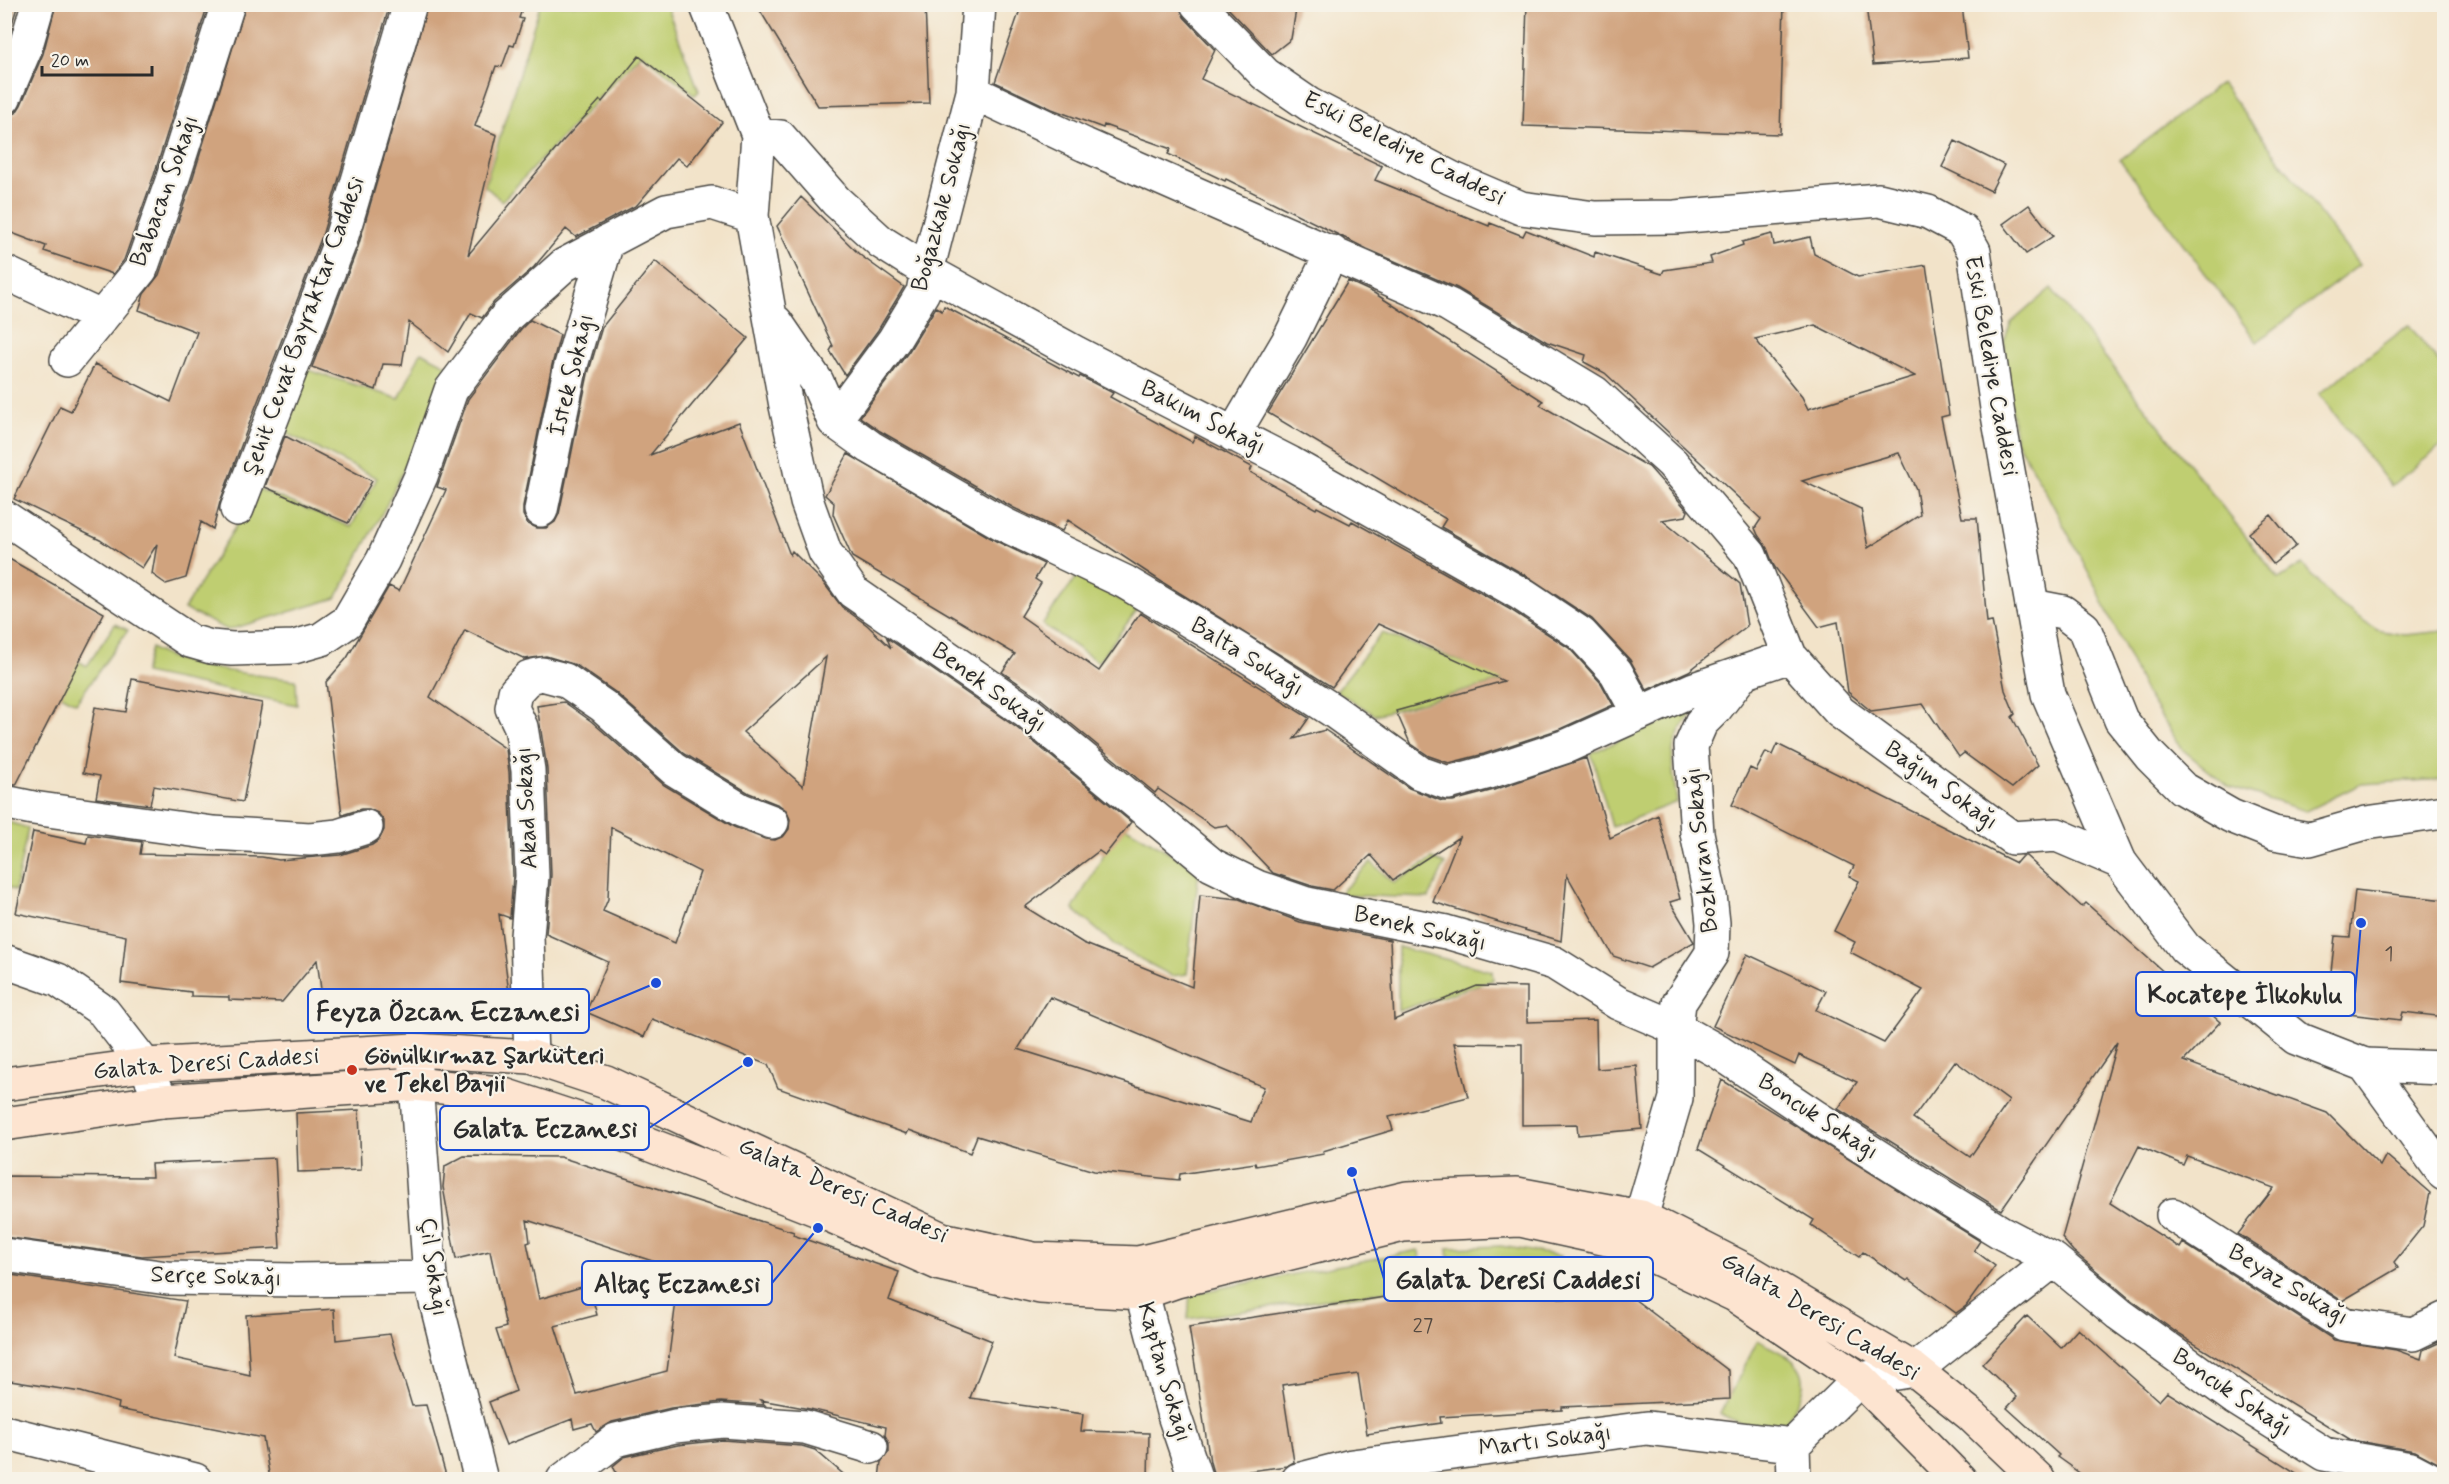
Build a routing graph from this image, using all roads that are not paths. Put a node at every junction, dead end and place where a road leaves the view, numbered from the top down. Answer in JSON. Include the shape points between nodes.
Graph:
{"nodes":[{"id":1,"x":38,"y":4,"type":"edge"},
{"id":2,"x":228,"y":4,"type":"edge"},
{"id":3,"x":410,"y":4,"type":"edge"},
{"id":4,"x":706,"y":4,"type":"edge"},
{"id":5,"x":979,"y":4,"type":"edge"},
{"id":6,"x":1197,"y":4,"type":"edge"},
{"id":7,"x":973,"y":92,"type":"junction"},
{"id":8,"x":4,"y":98,"type":"edge"},
{"id":9,"x":758,"y":135,"type":"junction"},
{"id":10,"x":752,"y":216,"type":"junction"},
{"id":11,"x":607,"y":242,"type":"junction"},
{"id":12,"x":1332,"y":252,"type":"junction"},
{"id":13,"x":4,"y":272,"type":"edge"},
{"id":14,"x":927,"y":272,"type":"junction"},
{"id":15,"x":769,"y":311,"type":"junction"},
{"id":16,"x":102,"y":317,"type":"junction"},
{"id":17,"x":67,"y":360,"type":"dead end"},
{"id":18,"x":834,"y":421,"type":"junction"},
{"id":19,"x":1233,"y":435,"type":"junction"},
{"id":20,"x":237,"y":509,"type":"dead end"},
{"id":21,"x":542,"y":510,"type":"dead end"},
{"id":22,"x":4,"y":516,"type":"edge"},
{"id":23,"x":2032,"y":606,"type":"junction"},
{"id":24,"x":1790,"y":656,"type":"junction"},
{"id":25,"x":1744,"y":672,"type":"junction"},
{"id":26,"x":1639,"y":714,"type":"junction"},
{"id":27,"x":4,"y":802,"type":"edge"},
{"id":28,"x":2445,"y":812,"type":"edge"},
{"id":29,"x":772,"y":822,"type":"dead end"},
{"id":30,"x":366,"y":827,"type":"dead end"},
{"id":31,"x":2120,"y":862,"type":"junction"},
{"id":32,"x":4,"y":961,"type":"edge"},
{"id":33,"x":1676,"y":1028,"type":"junction"},
{"id":34,"x":414,"y":1050,"type":"junction"},
{"id":35,"x":531,"y":1057,"type":"junction"},
{"id":36,"x":145,"y":1065,"type":"junction"},
{"id":37,"x":2365,"y":1065,"type":"junction"},
{"id":38,"x":2445,"y":1068,"type":"edge"},
{"id":39,"x":4,"y":1084,"type":"edge"},
{"id":40,"x":415,"y":1084,"type":"junction"},
{"id":41,"x":162,"y":1101,"type":"junction"},
{"id":42,"x":4,"y":1124,"type":"edge"},
{"id":43,"x":2445,"y":1174,"type":"edge"},
{"id":44,"x":2173,"y":1215,"type":"dead end"},
{"id":45,"x":1633,"y":1230,"type":"junction"},
{"id":46,"x":4,"y":1255,"type":"edge"},
{"id":47,"x":2054,"y":1260,"type":"junction"},
{"id":48,"x":429,"y":1278,"type":"junction"},
{"id":49,"x":1140,"y":1278,"type":"junction"},
{"id":50,"x":2445,"y":1319,"type":"edge"},
{"id":51,"x":1915,"y":1370,"type":"junction"},
{"id":52,"x":1860,"y":1379,"type":"junction"},
{"id":53,"x":4,"y":1432,"type":"edge"},
{"id":54,"x":1792,"y":1445,"type":"junction"},
{"id":55,"x":871,"y":1447,"type":"dead end"},
{"id":56,"x":598,"y":1469,"type":"edge"},
{"id":57,"x":195,"y":1479,"type":"edge"},
{"id":58,"x":481,"y":1479,"type":"edge"},
{"id":59,"x":563,"y":1479,"type":"edge"},
{"id":60,"x":1196,"y":1479,"type":"edge"},
{"id":61,"x":1298,"y":1479,"type":"edge"},
{"id":62,"x":1794,"y":1479,"type":"edge"},
{"id":63,"x":1960,"y":1479,"type":"edge"},
{"id":64,"x":2039,"y":1479,"type":"edge"},
{"id":65,"x":2432,"y":1479,"type":"edge"}],
"edges":[{"from":1,"to":8,"type":"street","via":[[25,49]]},
{"from":2,"to":16,"type":"street","name":"Babacan Sokağı","via":[[141,269]]},
{"from":3,"to":20,"type":"street","name":"Şehit Cevat Bayraktar Caddesi","via":[[340,242]]},
{"from":4,"to":9,"type":"street","name":"Benek Sokağı"},
{"from":5,"to":7,"type":"street","name":"Boğazkale Sokağı"},
{"from":6,"to":23,"type":"street","name":"Eski Belediye Caddesi","via":[[1265,74],[1310,105],[1451,178],[1521,207],[1595,218],[1675,217],[1879,200],[1928,212],[1962,230],[1974,251]]},
{"from":7,"to":12,"type":"street"},
{"from":7,"to":14,"type":"street","name":"Boğazkale Sokağı"},
{"from":9,"to":10,"type":"street","name":"Benek Sokağı"},
{"from":9,"to":14,"type":"street","name":"Bakım Sokağı","via":[[780,137],[836,201],[881,242]]},
{"from":10,"to":11,"type":"street","via":[[712,203],[666,211]]},
{"from":10,"to":15,"type":"street","name":"Benek Sokağı"},
{"from":11,"to":21,"type":"street","name":"İstek Sokağı","via":[[570,369]]},
{"from":11,"to":22,"type":"street","via":[[564,265],[507,316],[451,390],[421,476],[383,560],[347,621],[322,639],[294,647],[232,649],[190,640]]},
{"from":12,"to":19,"type":"street","via":[[1290,338]]},
{"from":12,"to":24,"type":"street","via":[[1449,305],[1595,393],[1672,463],[1750,555]]},
{"from":13,"to":16,"type":"street"},
{"from":14,"to":18,"type":"street","name":"Boğazkale Sokağı","via":[[923,292],[900,330]]},
{"from":14,"to":19,"type":"street","name":"Bakım Sokağı"},
{"from":15,"to":18,"type":"street","via":[[817,382]]},
{"from":15,"to":33,"type":"street","name":"Benek Sokağı","via":[[807,502],[825,552],[853,592],[1028,713],[1212,865],[1257,887],[1307,904],[1446,932],[1554,963],[1618,1003]]},
{"from":16,"to":17,"type":"street","name":"Babacan Sokağı"},
{"from":18,"to":26,"type":"street","name":"Balta Sokağı","via":[[870,447],[1005,525],[1125,582],[1237,649],[1420,773],[1448,783],[1489,772],[1567,746]]},
{"from":19,"to":26,"type":"street","name":"Bakım Sokağı","via":[[1521,594],[1581,634],[1616,672]]},
{"from":23,"to":28,"type":"street","via":[[2063,612],[2084,628],[2121,720],[2182,788],[2231,816],[2274,833],[2310,839],[2366,823]]},
{"from":23,"to":31,"type":"street","name":"Eski Belediye Caddesi","via":[[2048,694]]},
{"from":24,"to":25,"type":"street","name":"Balta Sokağı"},
{"from":24,"to":31,"type":"street","name":"Bağım Sokağı","via":[[1840,712],[2012,838],[2057,836]]},
{"from":25,"to":26,"type":"street","name":"Balta Sokağı"},
{"from":25,"to":33,"type":"street","name":"Bozkıran Sokağı","via":[[1701,723],[1690,746],[1697,833],[1713,923],[1712,953],[1679,1003]]},
{"from":27,"to":30,"type":"street","via":[[213,833],[310,839]]},
{"from":29,"to":35,"type":"street","name":"Akad Sokağı","via":[[741,810],[674,769],[603,706],[565,680],[542,674],[529,677],[515,692],[512,708],[522,727],[528,770]]},
{"from":31,"to":37,"type":"street","name":"Eski Belediye Caddesi","via":[[2185,948],[2296,1038]]},
{"from":32,"to":36,"type":"street","via":[[58,980],[103,1011]]},
{"from":33,"to":45,"type":"street","name":"Bozkıran Sokağı","via":[[1676,1098]]},
{"from":33,"to":47,"type":"street","name":"Boncuk Sokağı","via":[[1992,1227]]},
{"from":34,"to":35,"type":"main road","name":"Galata Deresi Caddesi"},
{"from":34,"to":36,"type":"main road","name":"Galata Deresi Caddesi"},
{"from":34,"to":40,"type":"street","name":"Çil Sokağı"},
{"from":35,"to":49,"type":"main road","name":"Galata Deresi Caddesi","via":[[606,1082],[942,1239]]},
{"from":36,"to":39,"type":"main road","name":"Galata Deresi Caddesi"},
{"from":36,"to":41,"type":"street"},
{"from":37,"to":38,"type":"street"},
{"from":37,"to":43,"type":"street"},
{"from":40,"to":41,"type":"main road","name":"Galata Deresi Caddesi"},
{"from":40,"to":48,"type":"street","name":"Çil Sokağı"},
{"from":40,"to":49,"type":"main road","name":"Galata Deresi Caddesi","via":[[498,1093],[617,1132],[818,1210],[940,1264],[1040,1287]]},
{"from":41,"to":42,"type":"main road","name":"Galata Deresi Caddesi"},
{"from":44,"to":50,"type":"street","name":"Beyaz Sokağı","via":[[2344,1324],[2413,1334]]},
{"from":45,"to":49,"type":"main road","name":"Galata Deresi Caddesi","via":[[1517,1194],[1407,1198]]},
{"from":45,"to":51,"type":"main road","name":"Galata Deresi Caddesi","via":[[1753,1274]]},
{"from":45,"to":52,"type":"main road","name":"Galata Deresi Caddesi"},
{"from":46,"to":48,"type":"street","name":"Serçe Sokağı","via":[[166,1278]]},
{"from":47,"to":51,"type":"street"},
{"from":47,"to":65,"type":"street","name":"Boncuk Sokağı","via":[[2119,1314],[2235,1398],[2324,1454],[2411,1469]]},
{"from":48,"to":58,"type":"street","name":"Çil Sokağı"},
{"from":49,"to":60,"type":"street","name":"Kaptan Sokağı","via":[[1173,1412]]},
{"from":51,"to":52,"type":"street"},
{"from":51,"to":64,"type":"main road","name":"Galata Deresi Caddesi","via":[[1971,1415]]},
{"from":52,"to":54,"type":"street"},
{"from":52,"to":63,"type":"main road","name":"Galata Deresi Caddesi"},
{"from":53,"to":57,"type":"street"},
{"from":54,"to":61,"type":"street","name":"Martı Sokağı","via":[[1647,1428],[1352,1466]]},
{"from":54,"to":62,"type":"street"},
{"from":55,"to":56,"type":"street","via":[[806,1427],[723,1421],[675,1426],[616,1440]]},
{"from":56,"to":59,"type":"street"}]}
